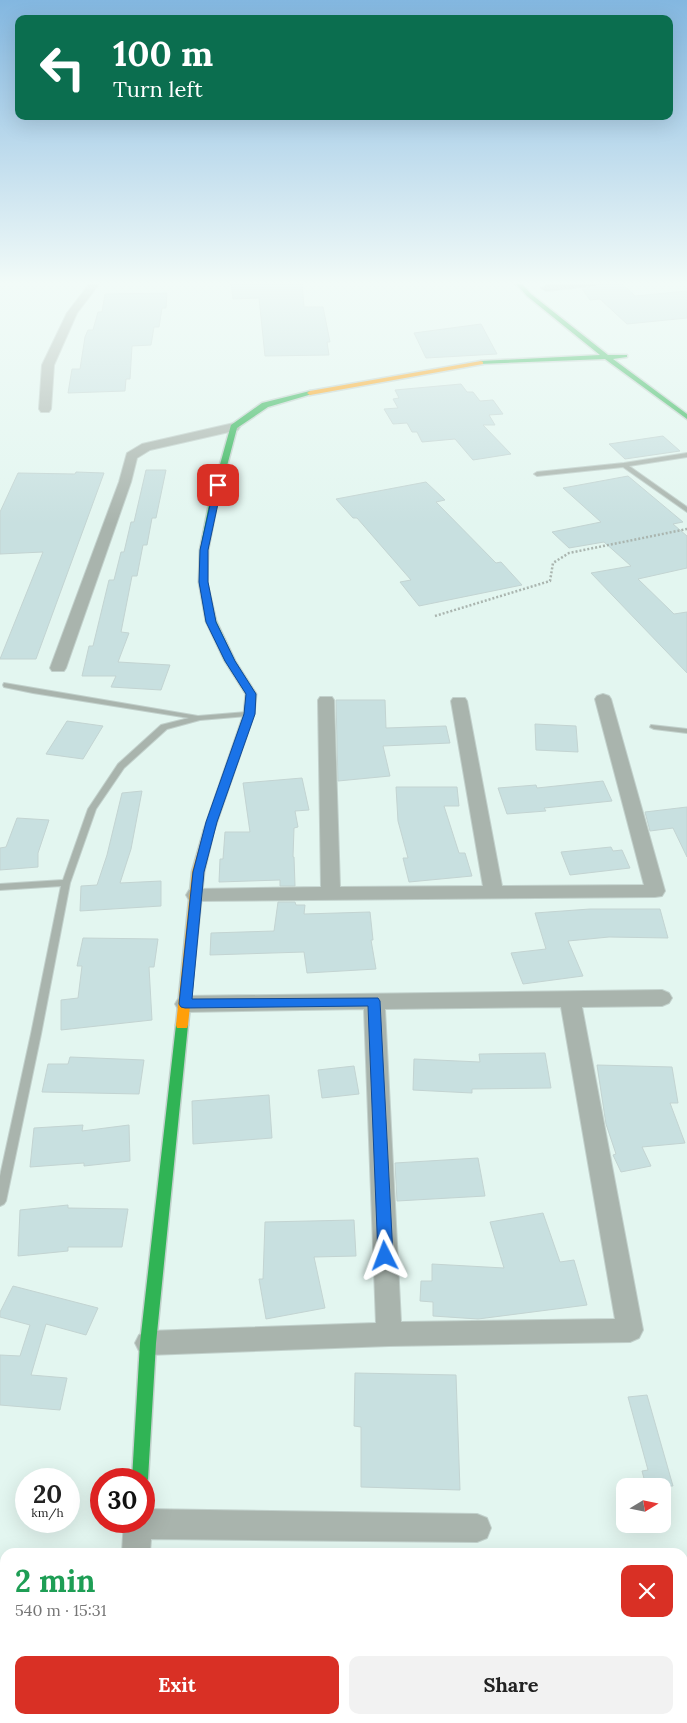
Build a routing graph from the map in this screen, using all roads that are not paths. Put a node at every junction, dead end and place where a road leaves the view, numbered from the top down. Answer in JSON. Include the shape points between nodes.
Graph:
{"nodes":[{"id":1,"x":49,"y":363,"type":"edge"},
{"id":2,"x":491,"y":363,"type":"edge"},
{"id":3,"x":616,"y":363,"type":"edge"},
{"id":4,"x":45,"y":409,"type":"dead end"},
{"id":5,"x":687,"y":417,"type":"edge"},
{"id":6,"x":234,"y":427,"type":"junction"},
{"id":7,"x":687,"y":455,"type":"edge"},
{"id":8,"x":624,"y":464,"type":"junction"},
{"id":9,"x":537,"y":474,"type":"dead end"},
{"id":10,"x":687,"y":510,"type":"edge"},
{"id":11,"x":58,"y":668,"type":"dead end"},
{"id":12,"x":7,"y":685,"type":"dead end"},
{"id":13,"x":603,"y":699,"type":"dead end"},
{"id":14,"x":326,"y":700,"type":"dead end"},
{"id":15,"x":459,"y":701,"type":"dead end"},
{"id":16,"x":250,"y":714,"type":"junction"},
{"id":17,"x":200,"y":718,"type":"junction"},
{"id":18,"x":654,"y":727,"type":"dead end"},
{"id":19,"x":687,"y":731,"type":"edge"},
{"id":20,"x":66,"y":883,"type":"junction"},
{"id":21,"x":0,"y":887,"type":"edge"},
{"id":22,"x":494,"y":892,"type":"junction"},
{"id":23,"x":330,"y":894,"type":"junction"},
{"id":24,"x":196,"y":895,"type":"junction"},
{"id":25,"x":662,"y":998,"type":"dead end"},
{"id":26,"x":570,"y":999,"type":"junction"},
{"id":27,"x":374,"y":1001,"type":"junction"},
{"id":28,"x":185,"y":1004,"type":"junction"},
{"id":29,"x":0,"y":1201,"type":"edge"},
{"id":30,"x":389,"y":1334,"type":"junction"},
{"id":31,"x":148,"y":1342,"type":"junction"},
{"id":32,"x":141,"y":1468,"type":"edge"},
{"id":33,"x":155,"y":1523,"type":"edge"},
{"id":34,"x":476,"y":1528,"type":"dead end"},
{"id":35,"x":137,"y":1533,"type":"edge"},
{"id":36,"x":136,"y":1548,"type":"edge"}],
"edges":[{"from":1,"to":4,"type":"street"},
{"from":2,"to":6,"type":"street","via":[[290,397],[265,404]]},
{"from":3,"to":5,"type":"street"},
{"from":6,"to":11,"type":"street","via":[[146,447],[131,456],[125,482]]},
{"from":6,"to":16,"type":"street","via":[[213,504],[203,582],[211,622],[251,694]]},
{"from":7,"to":8,"type":"lane"},
{"from":8,"to":9,"type":"lane"},
{"from":8,"to":10,"type":"lane"},
{"from":12,"to":17,"type":"lane"},
{"from":13,"to":22,"type":"street","via":[[655,891]]},
{"from":14,"to":23,"type":"street"},
{"from":15,"to":22,"type":"street"},
{"from":16,"to":17,"type":"lane"},
{"from":16,"to":24,"type":"street","via":[[211,822],[198,872]]},
{"from":17,"to":20,"type":"lane","via":[[164,727],[121,766],[92,808]]},
{"from":18,"to":19,"type":"lane"},
{"from":20,"to":21,"type":"lane"},
{"from":20,"to":29,"type":"lane"},
{"from":22,"to":23,"type":"street"},
{"from":23,"to":24,"type":"street"},
{"from":24,"to":28,"type":"street"},
{"from":25,"to":26,"type":"street"},
{"from":26,"to":27,"type":"street"},
{"from":26,"to":30,"type":"street","via":[[630,1330]]},
{"from":27,"to":28,"type":"street"},
{"from":27,"to":30,"type":"street"},
{"from":28,"to":31,"type":"street"},
{"from":30,"to":31,"type":"street"},
{"from":31,"to":32,"type":"street"},
{"from":33,"to":34,"type":"street"},
{"from":35,"to":36,"type":"street"}]}
